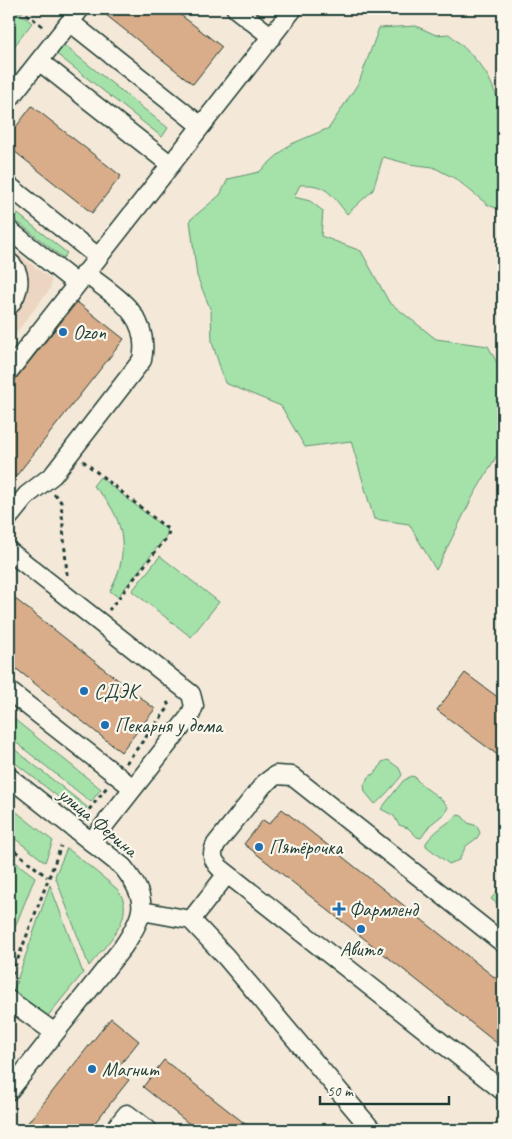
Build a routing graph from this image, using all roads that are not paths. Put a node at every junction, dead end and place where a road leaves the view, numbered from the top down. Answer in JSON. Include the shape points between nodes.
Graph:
{"nodes":[{"id":1,"x":236,"y":9,"type":"edge"},
{"id":2,"x":293,"y":9,"type":"edge"},
{"id":3,"x":75,"y":15,"type":"edge"},
{"id":4,"x":272,"y":37,"type":"junction"},
{"id":5,"x":39,"y":61,"type":"junction"},
{"id":6,"x":9,"y":99,"type":"edge"},
{"id":7,"x":202,"y":126,"type":"junction"},
{"id":8,"x":171,"y":165,"type":"junction"},
{"id":9,"x":9,"y":186,"type":"edge"},
{"id":10,"x":9,"y":230,"type":"edge"},
{"id":11,"x":98,"y":257,"type":"junction"},
{"id":12,"x":9,"y":262,"type":"edge"},
{"id":13,"x":81,"y":278,"type":"junction"},
{"id":14,"x":9,"y":306,"type":"edge"},
{"id":15,"x":9,"y":371,"type":"edge"},
{"id":16,"x":9,"y":516,"type":"edge"},
{"id":17,"x":9,"y":551,"type":"edge"},
{"id":18,"x":9,"y":690,"type":"edge"},
{"id":19,"x":9,"y":778,"type":"edge"},
{"id":20,"x":133,"y":788,"type":"junction"},
{"id":21,"x":91,"y":842,"type":"junction"},
{"id":22,"x":227,"y":874,"type":"junction"},
{"id":23,"x":142,"y":911,"type":"junction"},
{"id":24,"x":191,"y":920,"type":"junction"},
{"id":25,"x":503,"y":943,"type":"edge"},
{"id":26,"x":9,"y":1000,"type":"edge"},
{"id":27,"x":55,"y":1033,"type":"junction"},
{"id":28,"x":9,"y":1091,"type":"edge"},
{"id":29,"x":503,"y":1091,"type":"edge"},
{"id":30,"x":114,"y":1130,"type":"edge"},
{"id":31,"x":148,"y":1130,"type":"edge"},
{"id":32,"x":372,"y":1130,"type":"edge"}],
"edges":[{"from":1,"to":4,"type":"street"},
{"from":2,"to":4,"type":"street"},
{"from":3,"to":5,"type":"street"},
{"from":3,"to":7,"type":"street"},
{"from":4,"to":7,"type":"street"},
{"from":5,"to":6,"type":"street"},
{"from":5,"to":8,"type":"street"},
{"from":7,"to":8,"type":"street"},
{"from":8,"to":11,"type":"street"},
{"from":9,"to":11,"type":"street"},
{"from":10,"to":13,"type":"street"},
{"from":11,"to":13,"type":"street"},
{"from":12,"to":14,"type":"street","via":[[19,279],[17,294]]},
{"from":13,"to":15,"type":"street"},
{"from":13,"to":16,"type":"street","via":[[134,313],[143,356],[140,365],[49,479],[24,498]]},
{"from":17,"to":20,"type":"street","via":[[190,694],[194,703],[190,716]]},
{"from":18,"to":20,"type":"street"},
{"from":19,"to":21,"type":"street","name":"улица Ферина"},
{"from":20,"to":21,"type":"street"},
{"from":21,"to":23,"type":"street","name":"улица Ферина","via":[[122,867],[136,884],[142,898]]},
{"from":22,"to":24,"type":"street"},
{"from":22,"to":25,"type":"street","via":[[215,863],[216,844],[264,784],[276,775],[292,776]]},
{"from":22,"to":29,"type":"street"},
{"from":23,"to":24,"type":"street"},
{"from":23,"to":27,"type":"street","via":[[123,947]]},
{"from":24,"to":32,"type":"street"},
{"from":26,"to":27,"type":"street"},
{"from":27,"to":28,"type":"street"},
{"from":30,"to":31,"type":"street","via":[[127,1114]]}]}
